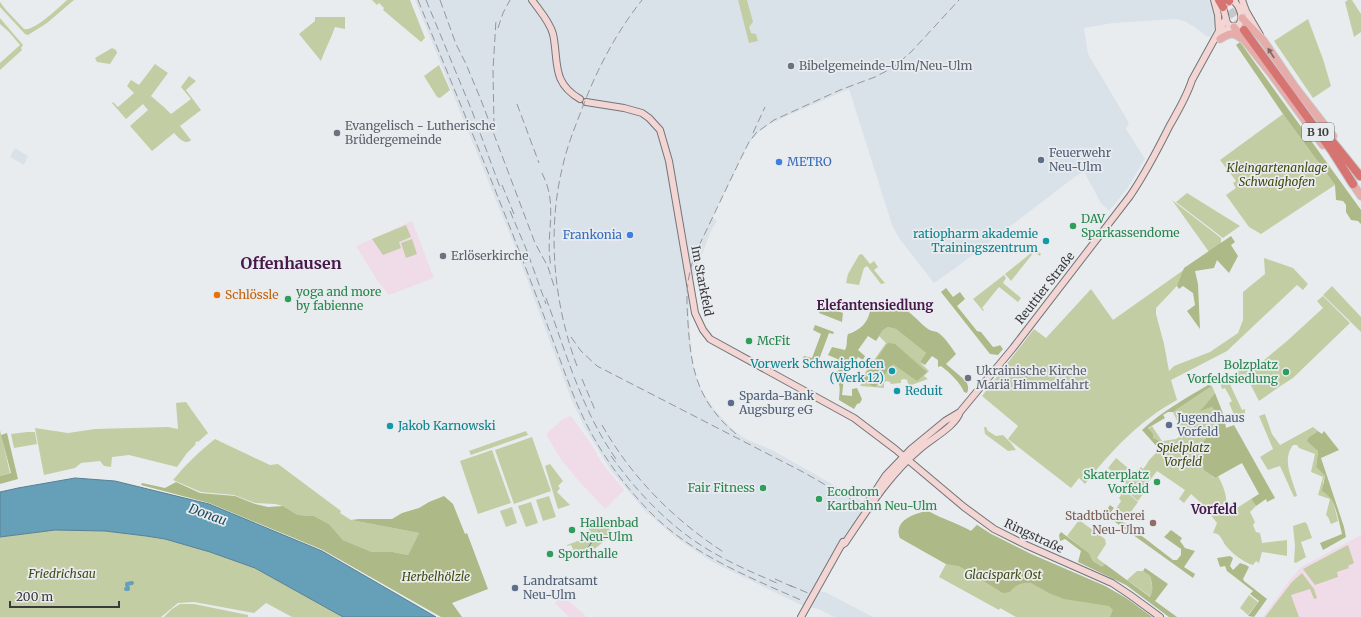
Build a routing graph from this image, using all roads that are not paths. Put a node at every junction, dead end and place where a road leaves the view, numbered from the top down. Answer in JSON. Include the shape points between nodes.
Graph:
{"nodes":[{"id":1,"x":532,"y":0,"type":"edge"},
{"id":2,"x":1214,"y":0,"type":"edge"},
{"id":3,"x":1232,"y":2,"type":"edge"},
{"id":4,"x":1242,"y":18,"type":"junction"},
{"id":5,"x":1225,"y":20,"type":"junction"},
{"id":6,"x":1232,"y":26,"type":"junction"},
{"id":7,"x":1244,"y":30,"type":"tunnel mouth"},
{"id":8,"x":1219,"y":36,"type":"junction"},
{"id":9,"x":1262,"y":40,"type":"junction"},
{"id":10,"x":1246,"y":42,"type":"junction"},
{"id":11,"x":1282,"y":80,"type":"junction"},
{"id":12,"x":1360,"y":176,"type":"edge"},
{"id":13,"x":1353,"y":184,"type":"junction"},
{"id":14,"x":1361,"y":196,"type":"edge"},
{"id":15,"x":906,"y":458,"type":"junction"},
{"id":16,"x":800,"y":617,"type":"edge"},
{"id":17,"x":1160,"y":617,"type":"edge"}],
"edges":[{"from":1,"to":15,"type":"main road","name":"Im Starkfeld","via":[[551,29],[558,73],[570,92],[583,100],[647,115],[660,130],[669,161],[695,313],[702,330],[710,339],[859,421]]},
{"from":2,"to":8,"type":"main road"},
{"from":3,"to":4,"type":"main road"},
{"from":3,"to":5,"type":"main road"},
{"from":3,"to":9,"type":"main road","via":[[1246,12]]},
{"from":4,"to":6,"type":"main road","name":"Reuttier Straße","via":[[1239,24]]},
{"from":4,"to":9,"type":"main road"},
{"from":5,"to":6,"type":"main road"},
{"from":5,"to":8,"type":"main road","name":"Reuttier Straße"},
{"from":6,"to":8,"type":"main road","name":"Reuttier Straße"},
{"from":6,"to":10,"type":"main road"},
{"from":7,"to":11,"type":"highway","number":"B 10"},
{"from":8,"to":10,"type":"main road","via":[[1233,34]]},
{"from":8,"to":15,"type":"main road","name":"Reuttier Straße","via":[[1195,84],[1189,90],[1133,191],[955,420]]},
{"from":12,"to":9,"type":"main road","one_way":true},
{"from":10,"to":13,"type":"main road"},
{"from":11,"to":12,"type":"highway","number":"B 10"},
{"from":11,"to":13,"type":"highway","number":"B 10"},
{"from":13,"to":14,"type":"main road","number":"B 10"},
{"from":15,"to":16,"type":"main road","name":"Reuttier Straße","via":[[842,545]]},
{"from":15,"to":17,"type":"main road","name":"Ringstraße","via":[[994,529],[1112,583]]}]}
